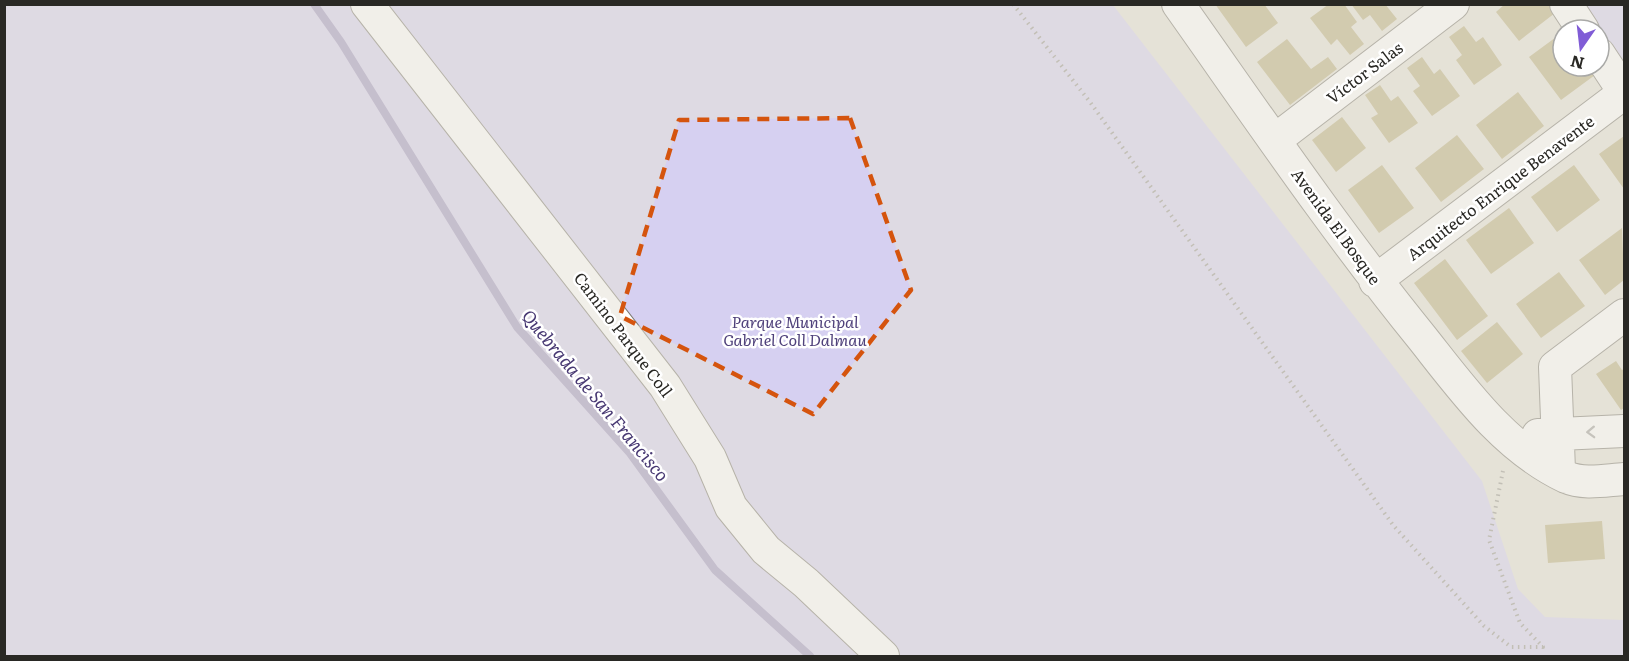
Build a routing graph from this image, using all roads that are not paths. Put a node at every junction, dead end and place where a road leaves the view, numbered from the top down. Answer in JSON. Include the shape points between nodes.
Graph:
{"nodes":[{"id":1,"x":367,"y":4,"type":"edge"},
{"id":2,"x":1178,"y":4,"type":"edge"},
{"id":3,"x":1454,"y":4,"type":"edge"},
{"id":4,"x":1566,"y":4,"type":"edge"},
{"id":5,"x":1575,"y":18,"type":"edge"},
{"id":6,"x":1611,"y":72,"type":"edge"},
{"id":7,"x":1624,"y":92,"type":"edge"},
{"id":8,"x":1275,"y":141,"type":"junction"},
{"id":9,"x":1375,"y":281,"type":"junction"},
{"id":10,"x":1624,"y":315,"type":"edge"},
{"id":11,"x":1624,"y":431,"type":"edge"},
{"id":12,"x":1557,"y":434,"type":"junction"},
{"id":13,"x":1507,"y":438,"type":"junction"},
{"id":14,"x":1566,"y":477,"type":"junction"},
{"id":15,"x":1624,"y":479,"type":"edge"},
{"id":16,"x":883,"y":657,"type":"edge"}],
"edges":[{"from":1,"to":16,"type":"street","name":"Camino Parque Coll","via":[[665,386],[710,458],[731,507],[766,550]]},
{"from":2,"to":8,"type":"street","name":"Avenida El Bosque"},
{"from":3,"to":8,"type":"street","name":"Víctor Salas"},
{"from":4,"to":5,"type":"street"},
{"from":6,"to":7,"type":"street"},
{"from":7,"to":9,"type":"street","name":"Arquitecto Enrique Benavente"},
{"from":8,"to":9,"type":"street","name":"Avenida El Bosque"},
{"from":9,"to":13,"type":"street","name":"Avenida El Bosque"},
{"from":10,"to":12,"type":"street","via":[[1555,367]]},
{"from":11,"to":12,"type":"street","one_way":true},
{"from":12,"to":13,"type":"street"},
{"from":12,"to":14,"type":"street","via":[[1559,471]]},
{"from":13,"to":14,"type":"street","name":"Avenida El Bosque"},
{"from":14,"to":15,"type":"street","name":"Avenida El Bosque","via":[[1580,482]]}]}
